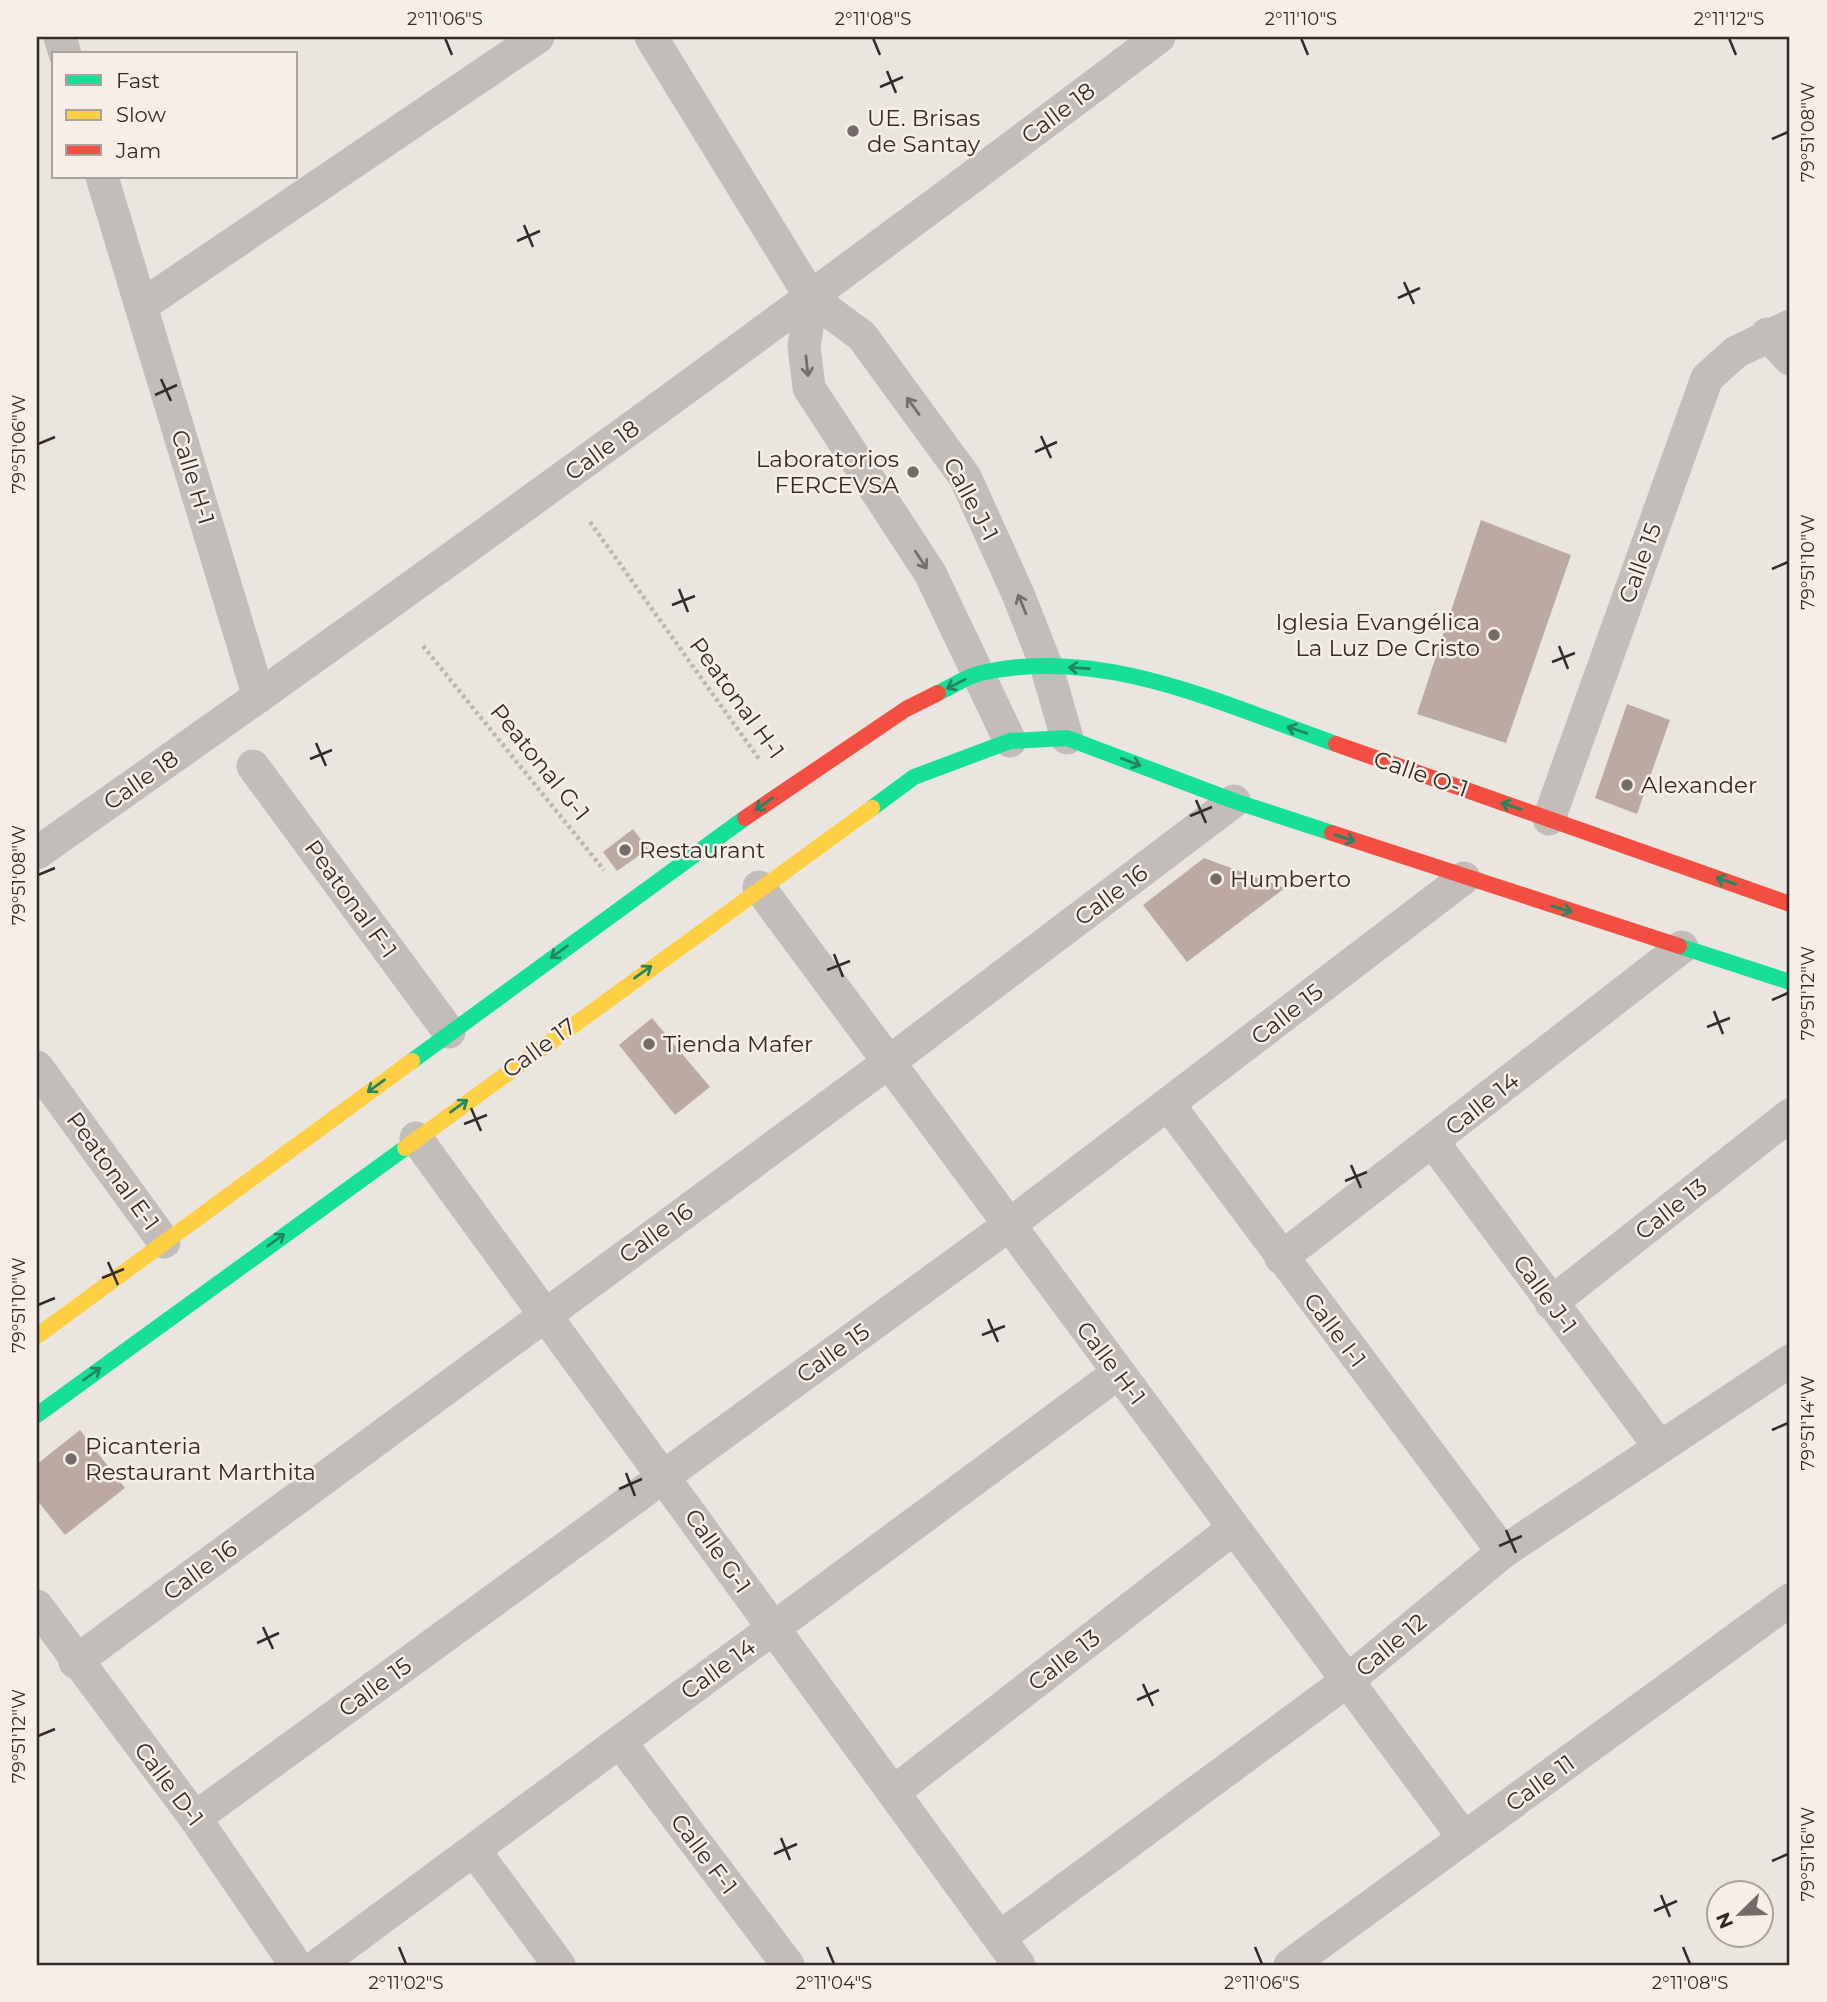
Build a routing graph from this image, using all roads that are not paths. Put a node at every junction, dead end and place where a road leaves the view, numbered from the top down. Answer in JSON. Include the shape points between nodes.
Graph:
{"nodes":[{"id":1,"x":538,"y":37,"type":"edge"},
{"id":2,"x":651,"y":37,"type":"edge"},
{"id":3,"x":1159,"y":37,"type":"edge"},
{"id":4,"x":102,"y":178,"type":"edge"},
{"id":5,"x":812,"y":299,"type":"junction"},
{"id":6,"x":141,"y":306,"type":"junction"},
{"id":7,"x":1779,"y":330,"type":"edge"},
{"id":8,"x":1790,"y":359,"type":"edge"},
{"id":9,"x":1046,"y":665,"type":"junction"},
{"id":10,"x":979,"y":673,"type":"junction"},
{"id":11,"x":259,"y":697,"type":"junction"},
{"id":12,"x":1067,"y":738,"type":"junction"},
{"id":13,"x":1010,"y":741,"type":"junction"},
{"id":14,"x":253,"y":766,"type":"dead end"},
{"id":15,"x":1234,"y":801,"type":"junction"},
{"id":16,"x":1549,"y":819,"type":"junction"},
{"id":17,"x":37,"y":853,"type":"edge"},
{"id":18,"x":1464,"y":878,"type":"junction"},
{"id":19,"x":759,"y":887,"type":"junction"},
{"id":20,"x":1790,"y":904,"type":"edge"},
{"id":21,"x":1682,"y":947,"type":"junction"},
{"id":22,"x":1790,"y":982,"type":"edge"},
{"id":23,"x":449,"y":1032,"type":"junction"},
{"id":24,"x":889,"y":1062,"type":"junction"},
{"id":25,"x":37,"y":1067,"type":"edge"},
{"id":26,"x":1169,"y":1105,"type":"junction"},
{"id":27,"x":1790,"y":1115,"type":"edge"},
{"id":28,"x":416,"y":1138,"type":"junction"},
{"id":29,"x":1433,"y":1142,"type":"junction"},
{"id":30,"x":1009,"y":1225,"type":"junction"},
{"id":31,"x":164,"y":1242,"type":"junction"},
{"id":32,"x":1281,"y":1258,"type":"junction"},
{"id":33,"x":1551,"y":1303,"type":"junction"},
{"id":34,"x":544,"y":1316,"type":"junction"},
{"id":35,"x":37,"y":1336,"type":"edge"},
{"id":36,"x":1790,"y":1361,"type":"edge"},
{"id":37,"x":1118,"y":1373,"type":"junction"},
{"id":38,"x":37,"y":1415,"type":"edge"},
{"id":39,"x":1659,"y":1446,"type":"junction"},
{"id":40,"x":664,"y":1476,"type":"junction"},
{"id":41,"x":1234,"y":1528,"type":"junction"},
{"id":42,"x":1503,"y":1552,"type":"junction"},
{"id":43,"x":1790,"y":1601,"type":"edge"},
{"id":44,"x":37,"y":1606,"type":"edge"},
{"id":45,"x":773,"y":1629,"type":"junction"},
{"id":46,"x":75,"y":1662,"type":"junction"},
{"id":47,"x":1347,"y":1681,"type":"junction"},
{"id":48,"x":620,"y":1742,"type":"junction"},
{"id":49,"x":895,"y":1791,"type":"junction"},
{"id":50,"x":195,"y":1818,"type":"junction"},
{"id":51,"x":1464,"y":1838,"type":"junction"},
{"id":52,"x":474,"y":1850,"type":"junction"},
{"id":53,"x":999,"y":1938,"type":"junction"},
{"id":54,"x":317,"y":1964,"type":"edge"},
{"id":55,"x":559,"y":1965,"type":"edge"},
{"id":56,"x":788,"y":1965,"type":"edge"},
{"id":57,"x":1019,"y":1965,"type":"edge"},
{"id":58,"x":1290,"y":1965,"type":"edge"}],
"edges":[{"from":1,"to":6,"type":"street"},
{"from":2,"to":5,"type":"street","name":"Calle J-1"},
{"from":3,"to":5,"type":"street","name":"Calle 18"},
{"from":4,"to":6,"type":"street","name":"Calle H-1"},
{"from":9,"to":5,"type":"street","name":"Calle J-1","one_way":true,"via":[[965,477],[862,336]]},
{"from":5,"to":10,"type":"street","one_way":true,"via":[[804,346],[809,388],[930,573]]},
{"from":5,"to":11,"type":"street","name":"Calle 18"},
{"from":6,"to":11,"type":"street","name":"Calle H-1"},
{"from":7,"to":8,"type":"street"},
{"from":7,"to":16,"type":"street","name":"Calle 15","via":[[1736,352],[1707,378]]},
{"from":9,"to":10,"type":"street"},
{"from":9,"to":12,"type":"street","name":"Calle J-1"},
{"from":16,"to":9,"type":"street","name":"Calle O-1","one_way":true,"via":[[1166,684],[1094,669]]},
{"from":10,"to":13,"type":"street"},
{"from":10,"to":23,"type":"street","one_way":true,"via":[[906,709],[782,791]]},
{"from":11,"to":17,"type":"street","name":"Calle 18"},
{"from":12,"to":13,"type":"street","name":"Calle 17"},
{"from":12,"to":15,"type":"street","one_way":true},
{"from":13,"to":19,"type":"street","name":"Calle 17","via":[[914,777]]},
{"from":14,"to":23,"type":"street","name":"Peatonal F-1"},
{"from":15,"to":18,"type":"street","one_way":true},
{"from":15,"to":24,"type":"street","name":"Calle 16"},
{"from":20,"to":16,"type":"street","name":"Calle O-1","one_way":true},
{"from":18,"to":21,"type":"street","one_way":true},
{"from":18,"to":26,"type":"street","name":"Calle 15"},
{"from":19,"to":24,"type":"street","name":"Calle H-1"},
{"from":28,"to":19,"type":"street","name":"Calle 17","one_way":true},
{"from":21,"to":22,"type":"street"},
{"from":21,"to":29,"type":"street","name":"Calle 14"},
{"from":23,"to":31,"type":"street","one_way":true},
{"from":24,"to":30,"type":"street","name":"Calle H-1"},
{"from":24,"to":34,"type":"street","name":"Calle 16"},
{"from":25,"to":31,"type":"street","name":"Peatonal E-1"},
{"from":26,"to":30,"type":"street","name":"Calle 15"},
{"from":26,"to":32,"type":"street","name":"Calle I-1"},
{"from":27,"to":33,"type":"street","name":"Calle 13"},
{"from":28,"to":34,"type":"street","name":"Calle G-1"},
{"from":38,"to":28,"type":"street","name":"Calle 17","one_way":true},
{"from":29,"to":32,"type":"street","name":"Calle 14"},
{"from":29,"to":33,"type":"street","name":"Calle J-1"},
{"from":30,"to":37,"type":"street","name":"Calle H-1"},
{"from":30,"to":40,"type":"street","name":"Calle 15"},
{"from":31,"to":35,"type":"street"},
{"from":32,"to":42,"type":"street","name":"Calle I-1"},
{"from":33,"to":39,"type":"street","name":"Calle J-1"},
{"from":34,"to":40,"type":"street","name":"Calle G-1"},
{"from":34,"to":46,"type":"street","name":"Calle 16"},
{"from":36,"to":39,"type":"street","name":"Calle 12"},
{"from":37,"to":41,"type":"street","name":"Calle H-1"},
{"from":37,"to":45,"type":"street","name":"Calle 14"},
{"from":39,"to":42,"type":"street","name":"Calle 12"},
{"from":40,"to":45,"type":"street","name":"Calle G-1"},
{"from":40,"to":50,"type":"street","name":"Calle 15"},
{"from":41,"to":47,"type":"street","name":"Calle H-1"},
{"from":41,"to":49,"type":"street","name":"Calle 13"},
{"from":42,"to":47,"type":"street","name":"Calle 12"},
{"from":43,"to":51,"type":"street","name":"Calle 11"},
{"from":44,"to":46,"type":"street","name":"Calle D-1"},
{"from":45,"to":48,"type":"street","name":"Calle 14"},
{"from":45,"to":49,"type":"street","name":"Calle G-1"},
{"from":46,"to":50,"type":"street","name":"Calle D-1"},
{"from":47,"to":51,"type":"street","name":"Calle H-1"},
{"from":47,"to":53,"type":"street","name":"Calle 12"},
{"from":48,"to":52,"type":"street","name":"Calle 14"},
{"from":48,"to":56,"type":"street","name":"Calle F-1"},
{"from":49,"to":53,"type":"street","name":"Calle G-1"},
{"from":50,"to":54,"type":"street","name":"Calle D-1"},
{"from":51,"to":58,"type":"street","name":"Calle 11"},
{"from":52,"to":54,"type":"street","name":"Calle 14"},
{"from":52,"to":55,"type":"street"},
{"from":53,"to":57,"type":"street","name":"Calle G-1"}]}
